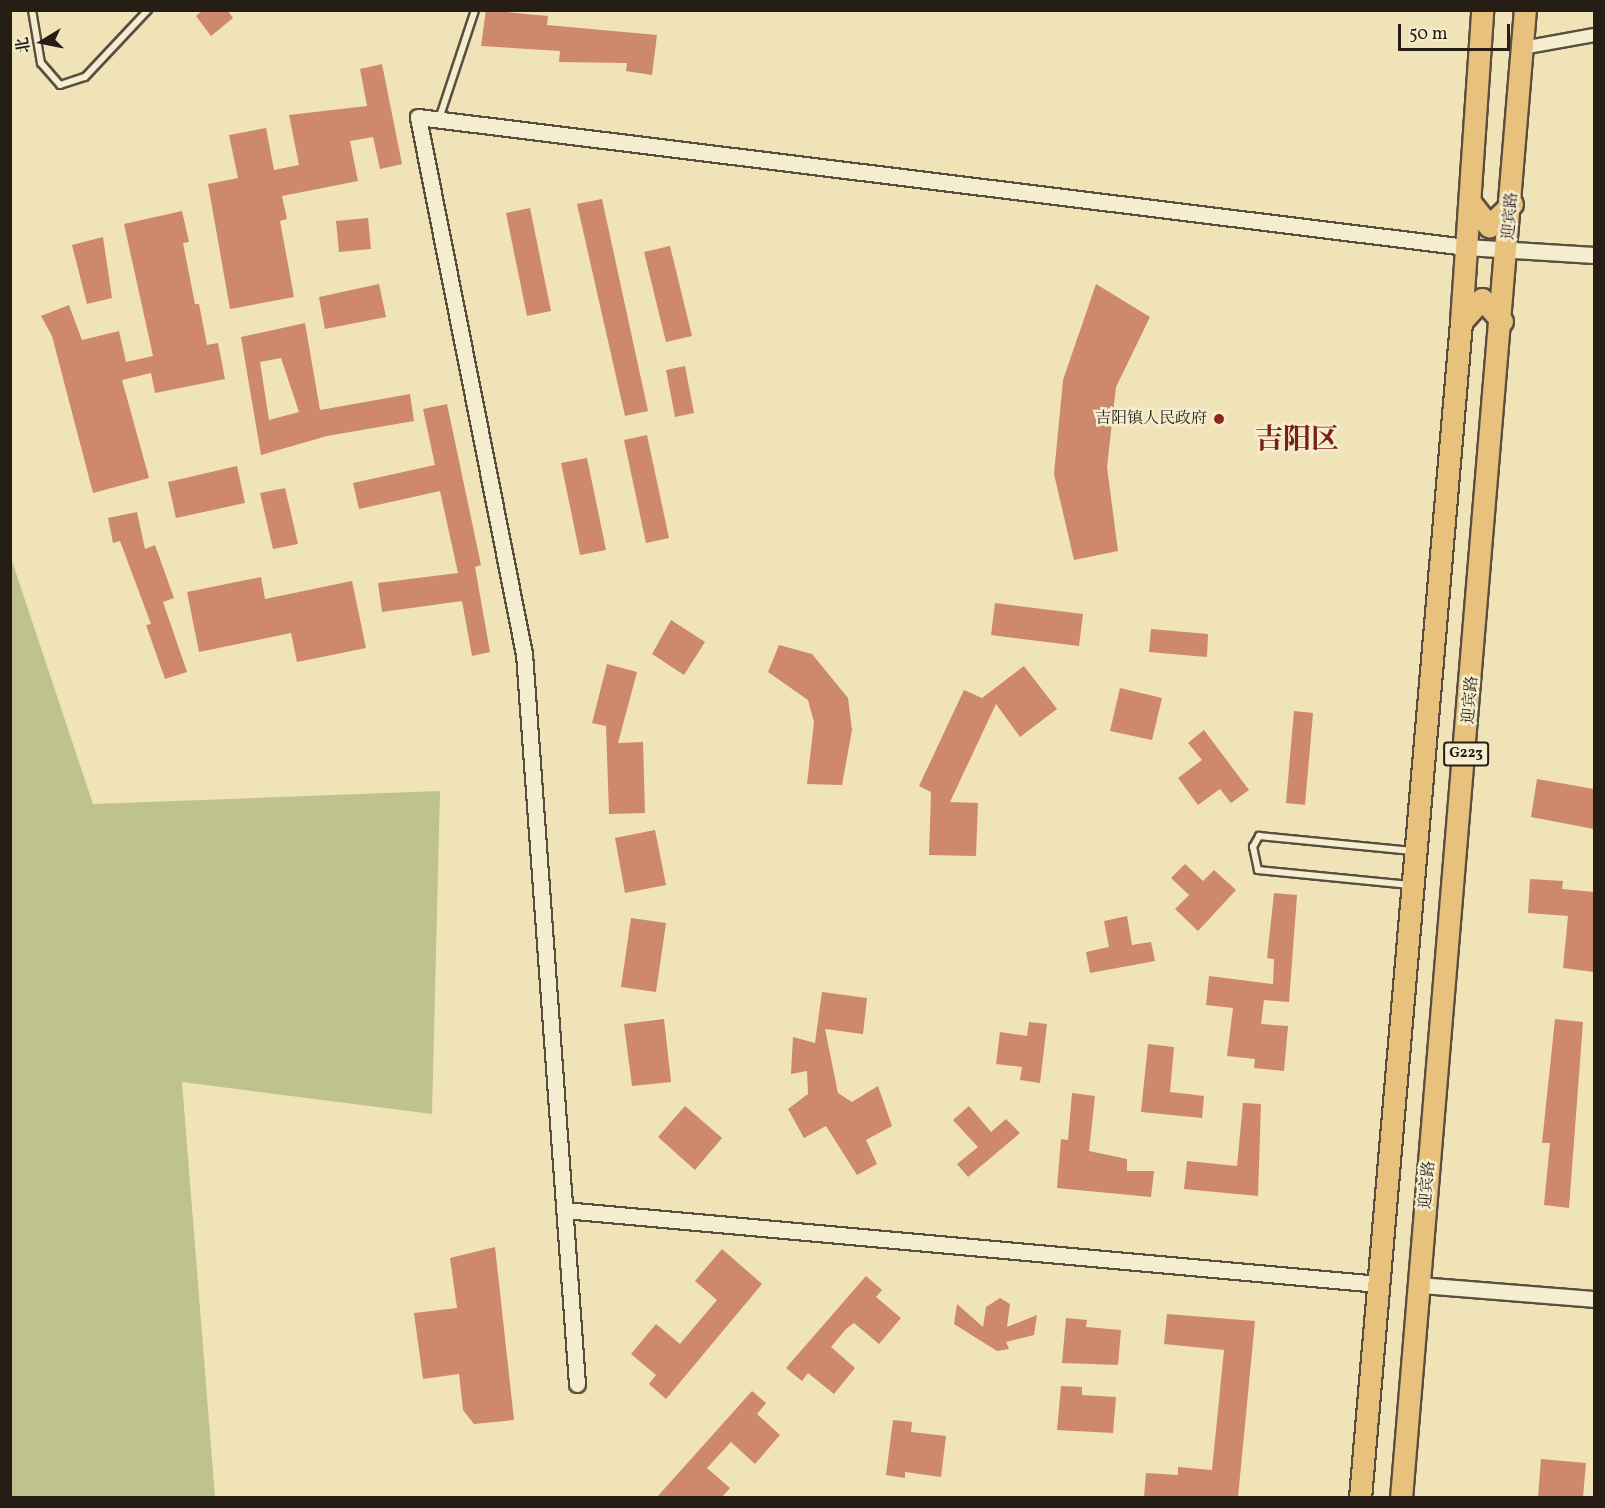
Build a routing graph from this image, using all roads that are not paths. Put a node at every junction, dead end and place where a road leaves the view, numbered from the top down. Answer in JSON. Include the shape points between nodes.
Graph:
{"nodes":[{"id":1,"x":32,"y":10,"type":"edge"},
{"id":2,"x":148,"y":10,"type":"edge"},
{"id":3,"x":475,"y":10,"type":"edge"},
{"id":4,"x":1482,"y":10,"type":"edge"},
{"id":5,"x":1524,"y":10,"type":"edge"},
{"id":6,"x":1594,"y":35,"type":"edge"},
{"id":7,"x":1522,"y":48,"type":"junction"},
{"id":8,"x":439,"y":120,"type":"junction"},
{"id":9,"x":1470,"y":202,"type":"junction"},
{"id":10,"x":1512,"y":204,"type":"junction"},
{"id":11,"x":1466,"y":247,"type":"junction"},
{"id":12,"x":1508,"y":252,"type":"junction"},
{"id":13,"x":1594,"y":255,"type":"edge"},
{"id":14,"x":1502,"y":321,"type":"junction"},
{"id":15,"x":1461,"y":322,"type":"junction"},
{"id":16,"x":1416,"y":852,"type":"junction"},
{"id":17,"x":1413,"y":886,"type":"junction"},
{"id":18,"x":564,"y":1210,"type":"junction"},
{"id":19,"x":1379,"y":1284,"type":"junction"},
{"id":20,"x":1420,"y":1285,"type":"junction"},
{"id":21,"x":1594,"y":1299,"type":"edge"},
{"id":22,"x":577,"y":1384,"type":"dead end"},
{"id":23,"x":1360,"y":1497,"type":"edge"},
{"id":24,"x":1401,"y":1497,"type":"edge"}],
"edges":[{"from":1,"to":2,"type":"lane","via":[[40,63],[60,85],[85,77]]},
{"from":3,"to":8,"type":"lane"},
{"from":4,"to":9,"type":"highway","number":"G223"},
{"from":5,"to":7,"type":"highway","name":"迎宾路","number":"G223"},
{"from":6,"to":7,"type":"street"},
{"from":7,"to":10,"type":"highway","name":"迎宾路","number":"G223"},
{"from":8,"to":11,"type":"street"},
{"from":8,"to":18,"type":"street","via":[[418,117],[524,654]]},
{"from":9,"to":10,"type":"highway","via":[[1489,226]]},
{"from":9,"to":11,"type":"highway","number":"G223"},
{"from":10,"to":12,"type":"highway","name":"迎宾路","number":"G223"},
{"from":11,"to":12,"type":"street"},
{"from":11,"to":15,"type":"highway","number":"G223"},
{"from":12,"to":13,"type":"street"},
{"from":12,"to":14,"type":"highway","name":"迎宾路","number":"G223"},
{"from":14,"to":15,"type":"highway","via":[[1482,299]]},
{"from":14,"to":20,"type":"highway","name":"迎宾路","number":"G223"},
{"from":15,"to":16,"type":"highway","number":"G223"},
{"from":16,"to":17,"type":"highway","number":"G223"},
{"from":16,"to":17,"type":"lane","via":[[1259,836],[1253,848],[1258,870]]},
{"from":17,"to":19,"type":"highway","number":"G223"},
{"from":18,"to":19,"type":"street"},
{"from":18,"to":22,"type":"street"},
{"from":19,"to":23,"type":"highway","number":"G223"},
{"from":20,"to":21,"type":"street"},
{"from":20,"to":24,"type":"highway","name":"迎宾路","number":"G223"}]}
